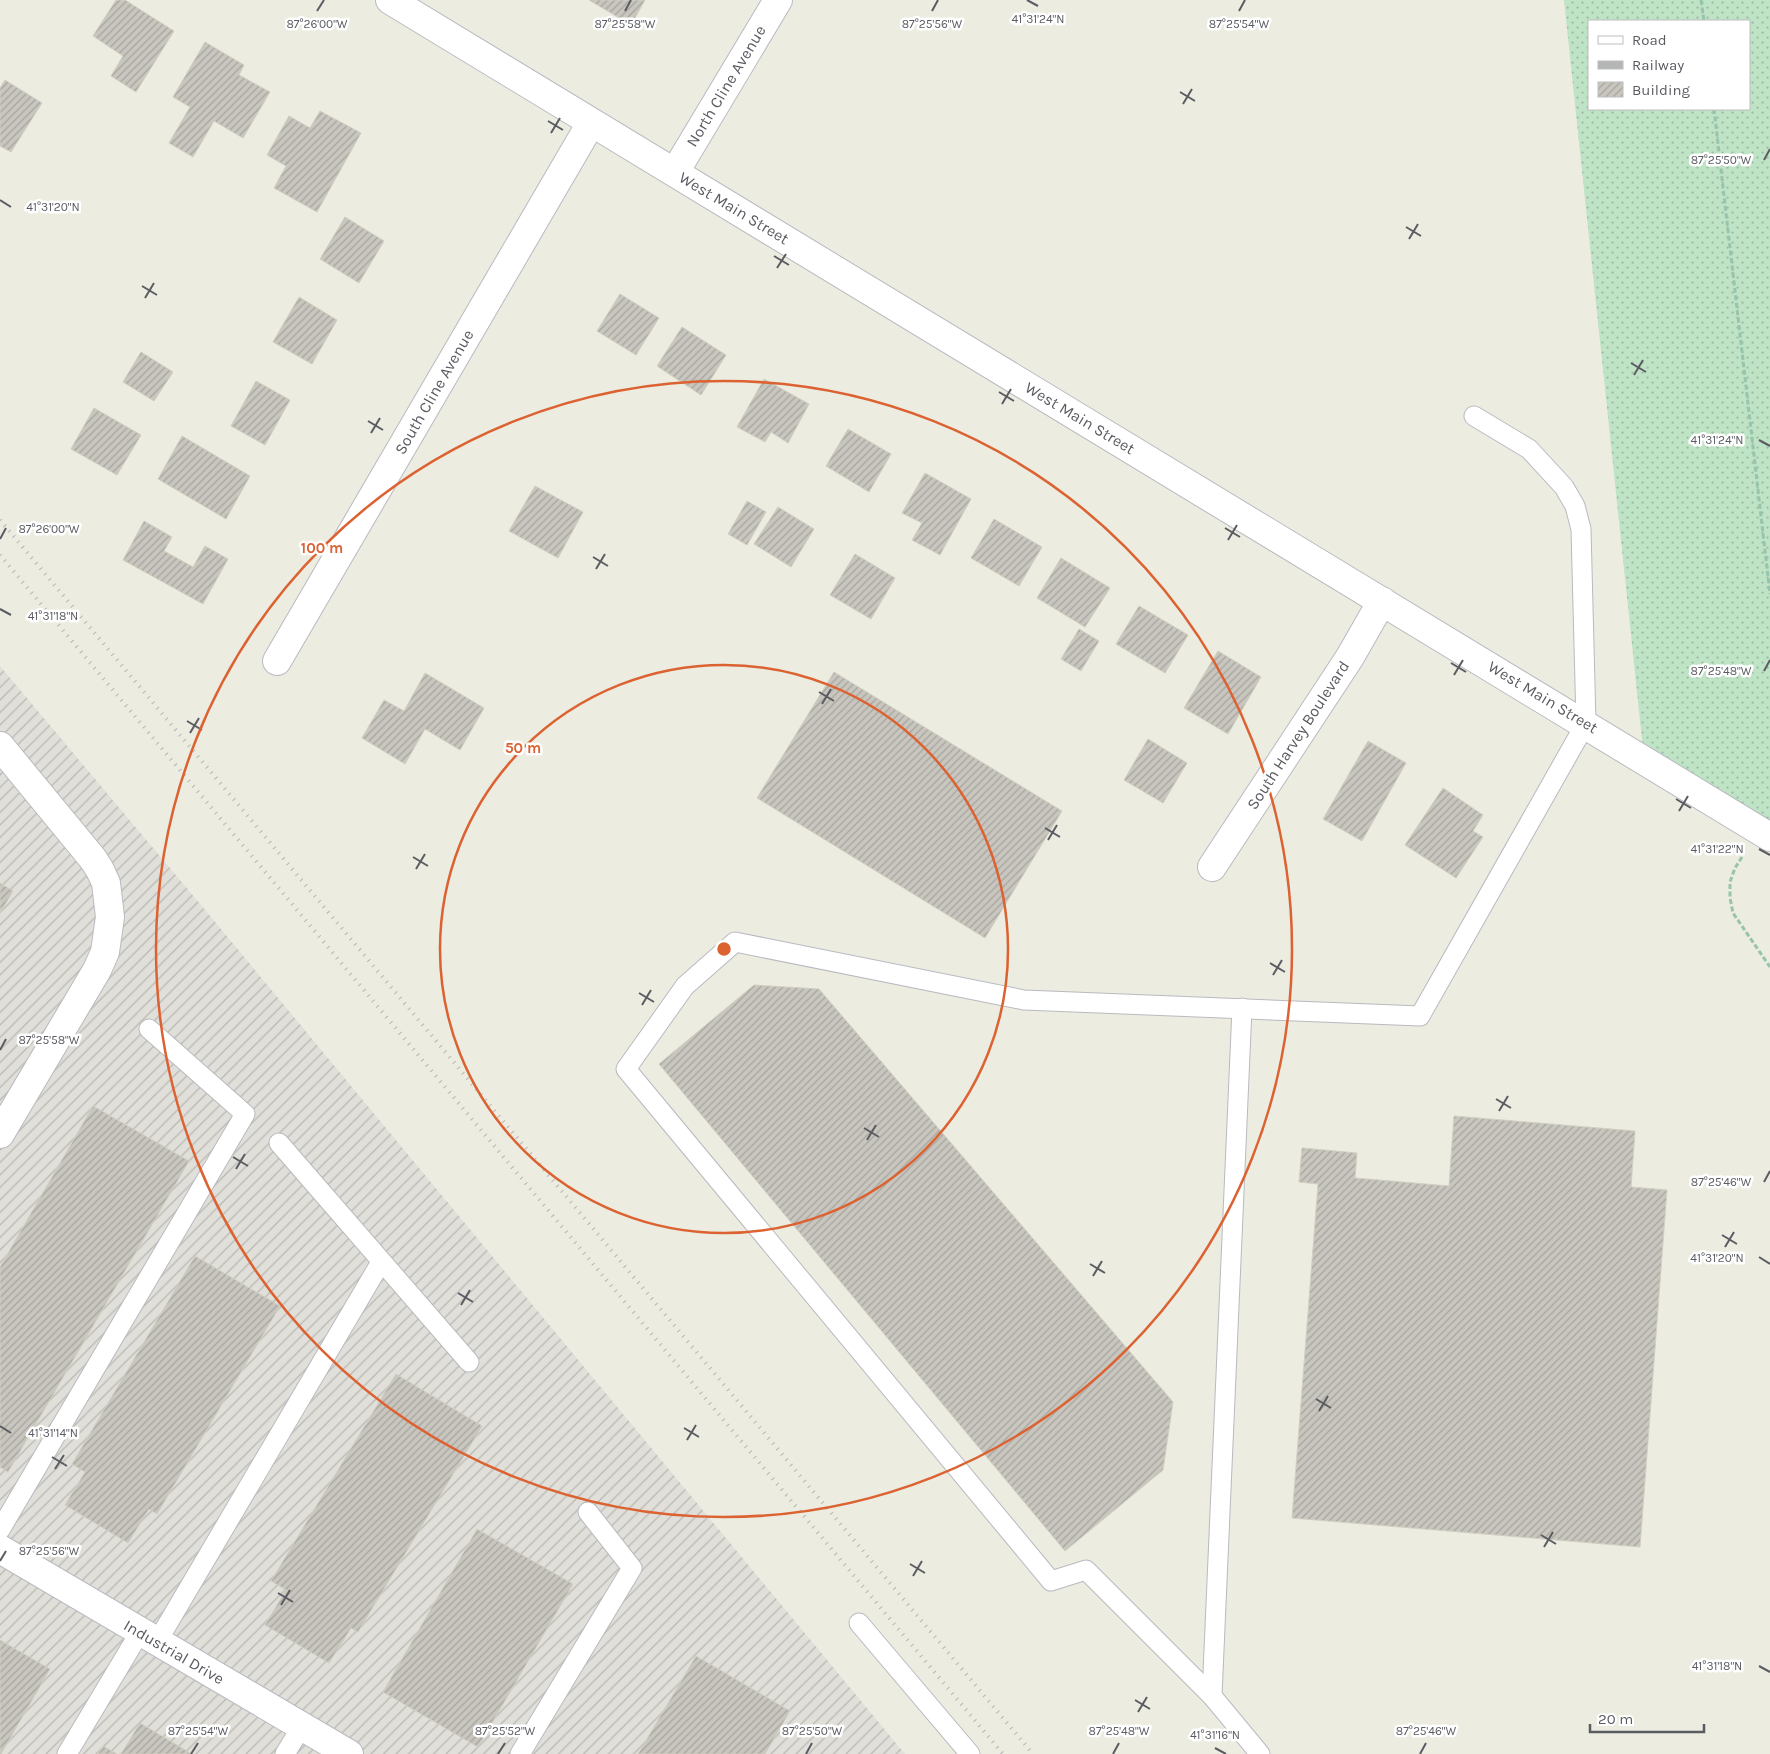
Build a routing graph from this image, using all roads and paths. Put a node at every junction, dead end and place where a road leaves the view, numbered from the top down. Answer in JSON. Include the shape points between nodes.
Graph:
{"nodes":[{"id":1,"x":390,"y":0,"type":"edge"},
{"id":2,"x":778,"y":0,"type":"edge"},
{"id":3,"x":1701,"y":0,"type":"edge"},
{"id":4,"x":1704,"y":20,"type":"edge"},
{"id":5,"x":1714,"y":110,"type":"edge"},
{"id":6,"x":591,"y":123,"type":"junction"},
{"id":7,"x":675,"y":172,"type":"junction"},
{"id":8,"x":1474,"y":416,"type":"dead end"},
{"id":9,"x":1770,"y":594,"type":"edge"},
{"id":10,"x":1382,"y":601,"type":"junction"},
{"id":11,"x":277,"y":661,"type":"dead end"},
{"id":12,"x":1586,"y":723,"type":"junction"},
{"id":13,"x":0,"y":746,"type":"edge"},
{"id":14,"x":1770,"y":837,"type":"edge"},
{"id":15,"x":1212,"y":867,"type":"dead end"},
{"id":16,"x":1735,"y":868,"type":"dead end"},
{"id":17,"x":1770,"y":967,"type":"edge"},
{"id":18,"x":1242,"y":1008,"type":"junction"},
{"id":19,"x":149,"y":1029,"type":"dead end"},
{"id":20,"x":0,"y":1134,"type":"edge"},
{"id":21,"x":279,"y":1143,"type":"dead end"},
{"id":22,"x":381,"y":1262,"type":"junction"},
{"id":23,"x":468,"y":1362,"type":"dead end"},
{"id":24,"x":588,"y":1512,"type":"dead end"},
{"id":25,"x":0,"y":1530,"type":"edge"},
{"id":26,"x":0,"y":1549,"type":"edge"},
{"id":27,"x":859,"y":1623,"type":"dead end"},
{"id":28,"x":149,"y":1636,"type":"junction"},
{"id":29,"x":1212,"y":1696,"type":"junction"},
{"id":30,"x":302,"y":1726,"type":"junction"},
{"id":31,"x":67,"y":1754,"type":"edge"},
{"id":32,"x":285,"y":1754,"type":"edge"},
{"id":33,"x":349,"y":1754,"type":"edge"},
{"id":34,"x":520,"y":1754,"type":"edge"},
{"id":35,"x":970,"y":1754,"type":"edge"},
{"id":36,"x":1260,"y":1754,"type":"edge"}],
"edges":[{"from":1,"to":6,"type":"street","name":"West Main Street"},
{"from":2,"to":7,"type":"street","name":"North Cline Avenue"},
{"from":3,"to":4,"type":"path"},
{"from":5,"to":9,"type":"path"},
{"from":6,"to":7,"type":"street","name":"West Main Street"},
{"from":6,"to":11,"type":"street","name":"South Cline Avenue"},
{"from":7,"to":10,"type":"street","name":"West Main Street"},
{"from":8,"to":12,"type":"lane","via":[[1529,449],[1564,487],[1575,506],[1581,529]]},
{"from":10,"to":12,"type":"street","name":"West Main Street"},
{"from":10,"to":15,"type":"street","name":"South Harvey Boulevard","via":[[1350,657]]},
{"from":12,"to":14,"type":"street","name":"West Main Street"},
{"from":12,"to":18,"type":"lane","via":[[1420,1016]]},
{"from":13,"to":20,"type":"street","via":[[93,859],[106,883],[110,917],[105,952],[97,970]]},
{"from":16,"to":17,"type":"path","via":[[1730,882],[1733,913]]},
{"from":18,"to":29,"type":"lane"},
{"from":18,"to":29,"type":"lane","via":[[1024,1000],[735,942],[685,986],[626,1069],[1051,1581],[1086,1570]]},
{"from":19,"to":25,"type":"lane","via":[[245,1114]]},
{"from":21,"to":22,"type":"lane"},
{"from":22,"to":23,"type":"lane"},
{"from":22,"to":28,"type":"lane"},
{"from":24,"to":34,"type":"lane","via":[[632,1568]]},
{"from":26,"to":28,"type":"street","name":"Industrial Drive"},
{"from":27,"to":35,"type":"lane"},
{"from":28,"to":30,"type":"street","name":"Industrial Drive"},
{"from":28,"to":31,"type":"lane"},
{"from":29,"to":36,"type":"lane"},
{"from":30,"to":32,"type":"lane"},
{"from":30,"to":33,"type":"street","name":"Industrial Drive"}]}
